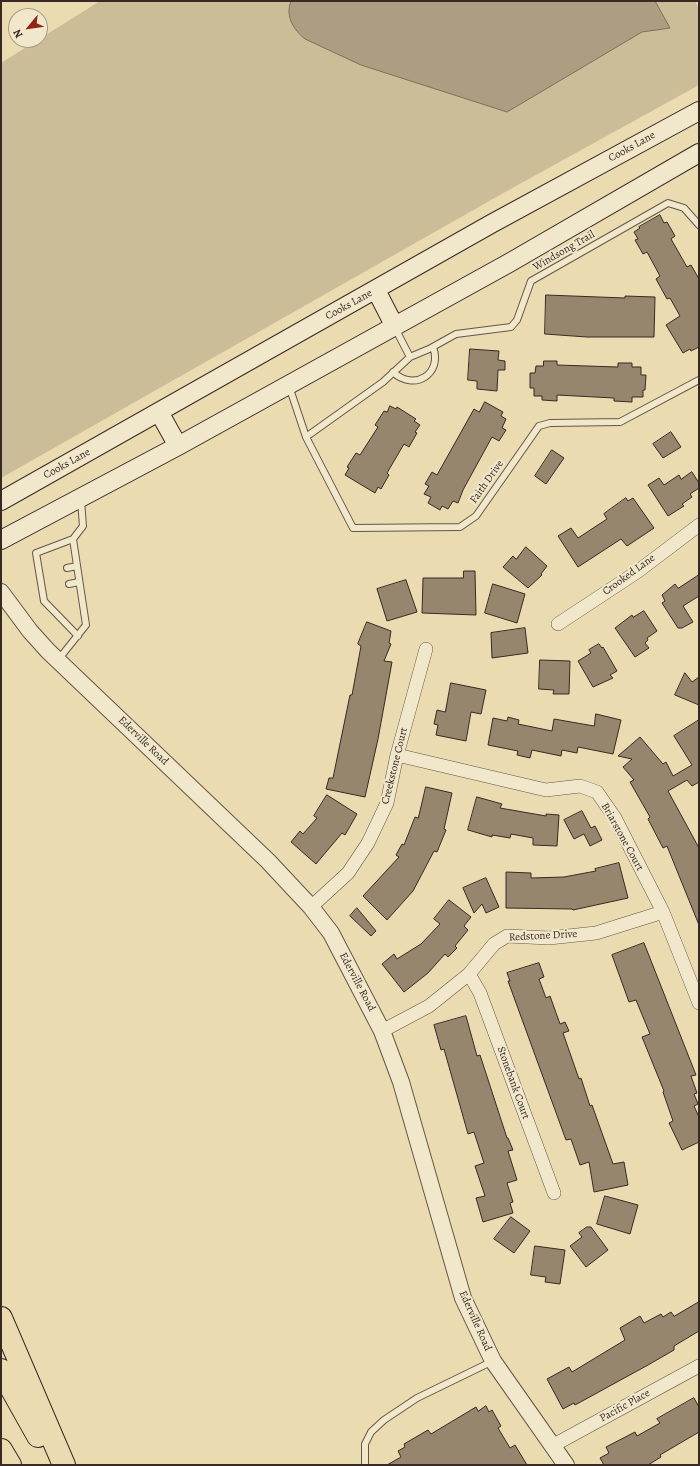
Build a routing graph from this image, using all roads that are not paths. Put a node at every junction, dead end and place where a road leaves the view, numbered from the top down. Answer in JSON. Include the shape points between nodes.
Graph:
{"nodes":[{"id":1,"x":699,"y":111,"type":"edge"},
{"id":2,"x":699,"y":153,"type":"edge"},
{"id":3,"x":699,"y":224,"type":"edge"},
{"id":4,"x":376,"y":290,"type":"junction"},
{"id":5,"x":395,"y":326,"type":"junction"},
{"id":6,"x":433,"y":347,"type":"junction"},
{"id":7,"x":410,"y":357,"type":"junction"},
{"id":8,"x":394,"y":372,"type":"junction"},
{"id":9,"x":699,"y":380,"type":"edge"},
{"id":10,"x":288,"y":384,"type":"junction"},
{"id":11,"x":159,"y":412,"type":"junction"},
{"id":12,"x":306,"y":437,"type":"junction"},
{"id":13,"x":178,"y":446,"type":"junction"},
{"id":14,"x":80,"y":497,"type":"junction"},
{"id":15,"x":1,"y":501,"type":"edge"},
{"id":16,"x":699,"y":525,"type":"edge"},
{"id":17,"x":72,"y":539,"type":"junction"},
{"id":18,"x":1,"y":540,"type":"edge"},
{"id":19,"x":77,"y":566,"type":"junction"},
{"id":20,"x":67,"y":568,"type":"dead end"},
{"id":21,"x":79,"y":582,"type":"junction"},
{"id":22,"x":69,"y":584,"type":"dead end"},
{"id":23,"x":1,"y":592,"type":"edge"},
{"id":24,"x":558,"y":624,"type":"dead end"},
{"id":25,"x":78,"y":636,"type":"junction"},
{"id":26,"x":426,"y":649,"type":"dead end"},
{"id":27,"x":58,"y":660,"type":"junction"},
{"id":28,"x":397,"y":755,"type":"junction"},
{"id":29,"x":311,"y":907,"type":"junction"},
{"id":30,"x":663,"y":912,"type":"junction"},
{"id":31,"x":469,"y":974,"type":"junction"},
{"id":32,"x":699,"y":1003,"type":"edge"},
{"id":33,"x":382,"y":1031,"type":"junction"},
{"id":34,"x":554,"y":1193,"type":"dead end"},
{"id":35,"x":1,"y":1318,"type":"edge"},
{"id":36,"x":493,"y":1361,"type":"junction"},
{"id":37,"x":699,"y":1366,"type":"edge"},
{"id":38,"x":1,"y":1370,"type":"edge"},
{"id":39,"x":552,"y":1446,"type":"junction"},
{"id":40,"x":1,"y":1450,"type":"edge"},
{"id":41,"x":10,"y":1465,"type":"edge"},
{"id":42,"x":54,"y":1465,"type":"edge"},
{"id":43,"x":64,"y":1465,"type":"edge"},
{"id":44,"x":365,"y":1465,"type":"edge"},
{"id":45,"x":566,"y":1465,"type":"edge"}],
"edges":[{"from":1,"to":4,"type":"main road","name":"Cooks Lane"},
{"from":2,"to":5,"type":"main road"},
{"from":3,"to":6,"type":"lane","name":"Windsong Trail","via":[[684,208],[668,204],[531,281],[517,320],[511,327],[456,334]]},
{"from":4,"to":5,"type":"main road"},
{"from":4,"to":11,"type":"main road","name":"Cooks Lane"},
{"from":5,"to":7,"type":"lane"},
{"from":5,"to":10,"type":"main road"},
{"from":6,"to":7,"type":"lane","name":"Windsong Trail"},
{"from":6,"to":8,"type":"lane","via":[[436,359],[434,365],[422,379],[404,380]]},
{"from":7,"to":8,"type":"lane","name":"Windsong Trail"},
{"from":8,"to":12,"type":"lane","name":"Windsong Trail"},
{"from":9,"to":12,"type":"lane","name":"Faith Drive","via":[[620,422],[550,423],[539,426],[476,516],[460,527],[353,528]]},
{"from":10,"to":12,"type":"lane","name":"Faith Drive"},
{"from":10,"to":13,"type":"main road"},
{"from":11,"to":13,"type":"main road"},
{"from":11,"to":15,"type":"main road","name":"Cooks Lane"},
{"from":13,"to":14,"type":"main road"},
{"from":14,"to":17,"type":"lane","via":[[83,526]]},
{"from":14,"to":18,"type":"main road"},
{"from":16,"to":24,"type":"street","name":"Crooked Lane","via":[[636,572]]},
{"from":17,"to":19,"type":"lane"},
{"from":17,"to":25,"type":"lane","via":[[36,553],[44,588],[44,601]]},
{"from":19,"to":20,"type":"lane"},
{"from":19,"to":21,"type":"lane"},
{"from":21,"to":22,"type":"lane"},
{"from":21,"to":25,"type":"lane","via":[[86,625]]},
{"from":23,"to":27,"type":"street","name":"Ederville Road","via":[[30,631]]},
{"from":25,"to":27,"type":"lane"},
{"from":26,"to":28,"type":"street","name":"Creekstone Court"},
{"from":27,"to":29,"type":"street","name":"Ederville Road","via":[[268,861]]},
{"from":28,"to":29,"type":"street","name":"Creekstone Court","via":[[387,803],[368,843],[348,872]]},
{"from":28,"to":30,"type":"street","name":"Briarstone Court","via":[[546,790],[580,786],[597,792],[615,818]]},
{"from":29,"to":33,"type":"street","name":"Ederville Road","via":[[331,933]]},
{"from":30,"to":31,"type":"street","name":"Redstone Drive","via":[[596,933],[549,938],[507,936],[494,944]]},
{"from":30,"to":32,"type":"street","name":"Briarstone Court"},
{"from":31,"to":33,"type":"street","name":"Redstone Drive","via":[[429,1006]]},
{"from":31,"to":34,"type":"street","name":"Stonebank Court","via":[[480,993]]},
{"from":33,"to":36,"type":"street","name":"Ederville Road","via":[[401,1082],[463,1298]]},
{"from":35,"to":43,"type":"highway"},
{"from":36,"to":39,"type":"street","name":"Ederville Road"},
{"from":36,"to":44,"type":"lane","via":[[417,1398],[384,1420],[370,1432],[365,1444]]},
{"from":37,"to":39,"type":"street","name":"Pacific Place"},
{"from":38,"to":42,"type":"highway"},
{"from":39,"to":45,"type":"street","name":"Ederville Road"},
{"from":40,"to":41,"type":"highway"}]}
